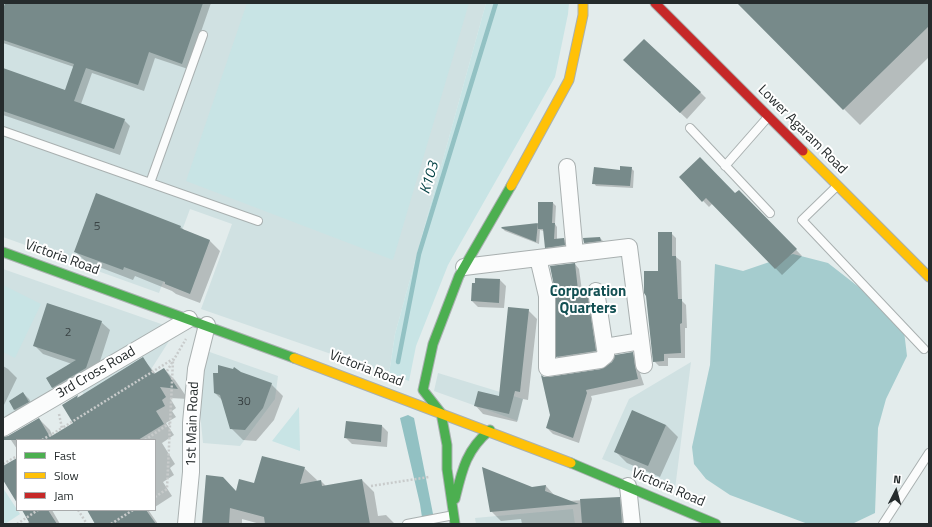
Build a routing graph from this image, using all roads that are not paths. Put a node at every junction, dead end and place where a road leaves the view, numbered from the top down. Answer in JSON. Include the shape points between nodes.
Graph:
{"nodes":[{"id":1,"x":583,"y":3,"type":"edge"},
{"id":2,"x":656,"y":3,"type":"edge"},
{"id":3,"x":203,"y":35,"type":"dead end"},
{"id":4,"x":768,"y":117,"type":"junction"},
{"id":5,"x":690,"y":128,"type":"dead end"},
{"id":6,"x":3,"y":131,"type":"edge"},
{"id":7,"x":725,"y":166,"type":"junction"},
{"id":8,"x":567,"y":168,"type":"dead end"},
{"id":9,"x":150,"y":183,"type":"junction"},
{"id":10,"x":838,"y":185,"type":"junction"},
{"id":11,"x":770,"y":213,"type":"dead end"},
{"id":12,"x":258,"y":221,"type":"dead end"},
{"id":13,"x":3,"y":252,"type":"edge"},
{"id":14,"x":574,"y":254,"type":"junction"},
{"id":15,"x":538,"y":258,"type":"junction"},
{"id":16,"x":464,"y":267,"type":"junction"},
{"id":17,"x":929,"y":277,"type":"edge"},
{"id":18,"x":596,"y":291,"type":"dead end"},
{"id":19,"x":198,"y":322,"type":"junction"},
{"id":20,"x":641,"y":341,"type":"junction"},
{"id":21,"x":605,"y":347,"type":"junction"},
{"id":22,"x":924,"y":349,"type":"dead end"},
{"id":23,"x":644,"y":365,"type":"dead end"},
{"id":24,"x":423,"y":390,"type":"junction"},
{"id":25,"x":423,"y":406,"type":"junction"},
{"id":26,"x":441,"y":413,"type":"junction"},
{"id":27,"x":430,"y":422,"type":"dead end"},
{"id":28,"x":3,"y":428,"type":"edge"},
{"id":29,"x":490,"y":430,"type":"junction"},
{"id":30,"x":439,"y":449,"type":"dead end"},
{"id":31,"x":929,"y":453,"type":"edge"},
{"id":32,"x":447,"y":469,"type":"junction"},
{"id":33,"x":628,"y":486,"type":"junction"},
{"id":34,"x":454,"y":516,"type":"edge"},
{"id":35,"x":699,"y":520,"type":"edge"},
{"id":36,"x":410,"y":523,"type":"edge"},
{"id":37,"x":186,"y":524,"type":"edge"},
{"id":38,"x":632,"y":524,"type":"edge"},
{"id":39,"x":716,"y":524,"type":"edge"},
{"id":40,"x":883,"y":524,"type":"edge"}],
"edges":[{"from":1,"to":16,"type":"main road","via":[[569,80]]},
{"from":2,"to":4,"type":"main road","name":"Lower Agaram Road"},
{"from":3,"to":9,"type":"lane"},
{"from":4,"to":7,"type":"lane"},
{"from":4,"to":10,"type":"main road","name":"Lower Agaram Road"},
{"from":5,"to":7,"type":"lane"},
{"from":6,"to":9,"type":"lane"},
{"from":7,"to":11,"type":"lane"},
{"from":8,"to":14,"type":"street"},
{"from":9,"to":12,"type":"lane"},
{"from":10,"to":17,"type":"main road","name":"Lower Agaram Road"},
{"from":10,"to":22,"type":"lane","via":[[802,220]]},
{"from":13,"to":19,"type":"main road","name":"Victoria Road"},
{"from":14,"to":15,"type":"street"},
{"from":14,"to":20,"type":"street","via":[[629,248]]},
{"from":15,"to":16,"type":"street"},
{"from":15,"to":21,"type":"street","via":[[547,296],[547,368],[600,360],[606,355]]},
{"from":16,"to":24,"type":"main road","via":[[433,344]]},
{"from":18,"to":21,"type":"street"},
{"from":19,"to":25,"type":"main road","name":"Victoria Road"},
{"from":19,"to":28,"type":"street","name":"3rd Cross Road"},
{"from":19,"to":37,"type":"street","name":"1st Main Road"},
{"from":20,"to":21,"type":"street"},
{"from":20,"to":23,"type":"street"},
{"from":24,"to":25,"type":"main road"},
{"from":24,"to":26,"type":"main road"},
{"from":25,"to":26,"type":"main road","name":"Victoria Road"},
{"from":25,"to":27,"type":"main road"},
{"from":26,"to":29,"type":"main road","name":"Victoria Road"},
{"from":26,"to":32,"type":"main road","via":[[447,446]]},
{"from":29,"to":33,"type":"main road","name":"Victoria Road"},
{"from":29,"to":34,"type":"main road","via":[[477,441],[467,456]]},
{"from":30,"to":32,"type":"main road"},
{"from":31,"to":40,"type":"lane"},
{"from":32,"to":34,"type":"main road"},
{"from":33,"to":35,"type":"main road","name":"Victoria Road"},
{"from":33,"to":38,"type":"street"},
{"from":34,"to":36,"type":"lane"},
{"from":35,"to":39,"type":"main road","name":"Victoria Road"}]}
